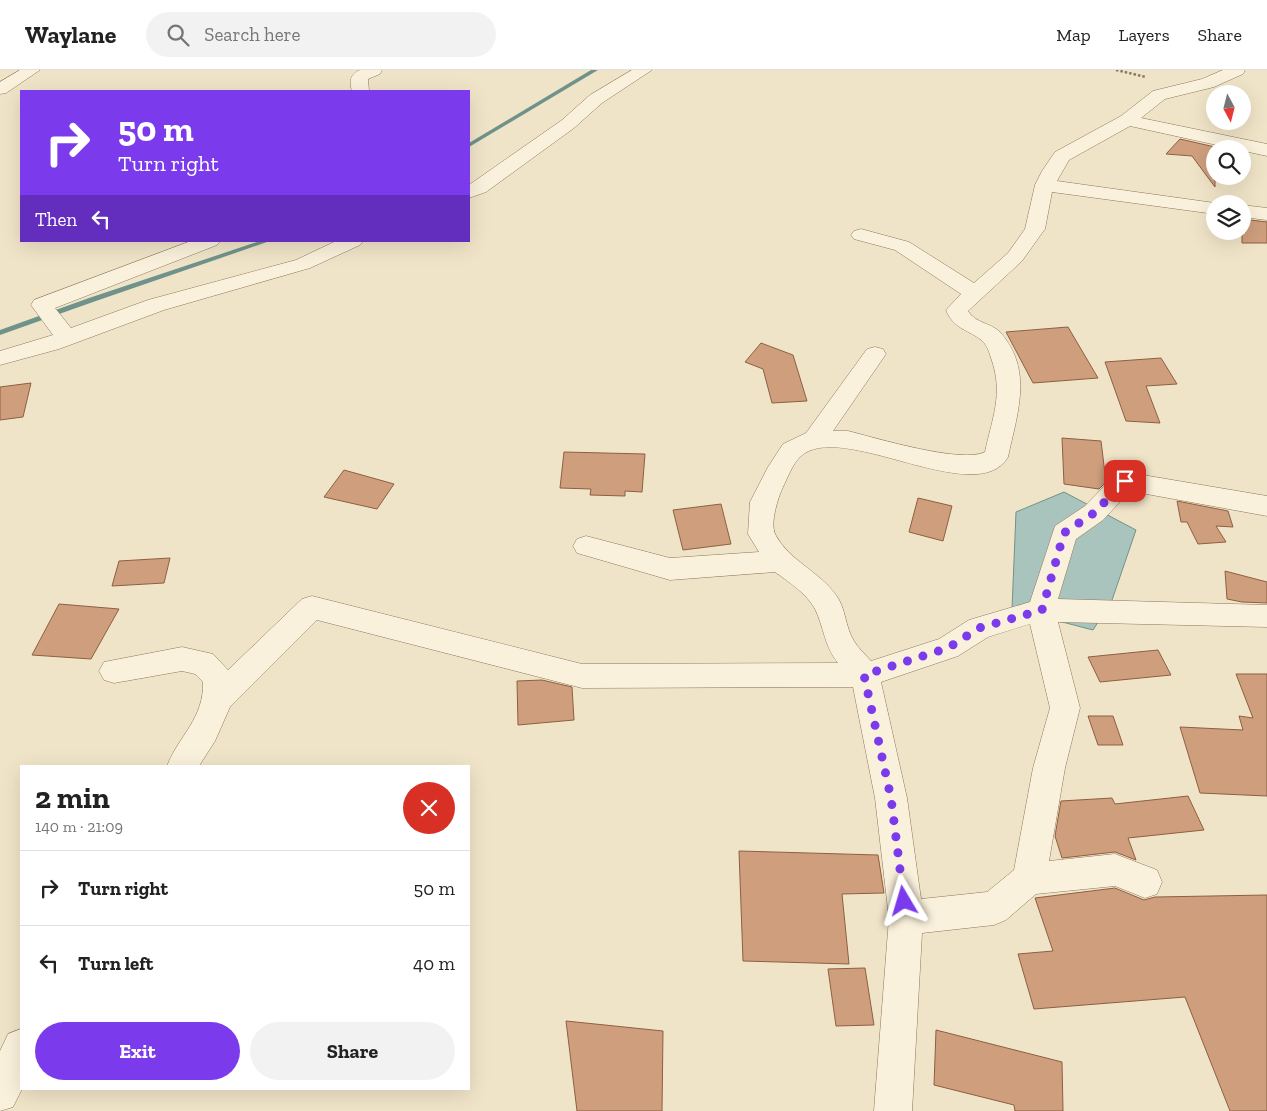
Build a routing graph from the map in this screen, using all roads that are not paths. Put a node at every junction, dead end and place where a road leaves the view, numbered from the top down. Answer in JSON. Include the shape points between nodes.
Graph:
{"nodes":[{"id":1,"x":32,"y":70,"type":"edge"},
{"id":2,"x":374,"y":70,"type":"edge"},
{"id":3,"x":644,"y":70,"type":"edge"},
{"id":4,"x":1237,"y":70,"type":"edge"},
{"id":5,"x":0,"y":89,"type":"edge"},
{"id":6,"x":361,"y":90,"type":"edge"},
{"id":7,"x":1127,"y":120,"type":"junction"},
{"id":8,"x":1267,"y":150,"type":"edge"},
{"id":9,"x":1045,"y":185,"type":"junction"},
{"id":10,"x":470,"y":192,"type":"edge"},
{"id":11,"x":1206,"y":207,"type":"edge"},
{"id":12,"x":1251,"y":212,"type":"edge"},
{"id":13,"x":1267,"y":214,"type":"edge"},
{"id":14,"x":861,"y":235,"type":"dead end"},
{"id":15,"x":207,"y":242,"type":"edge"},
{"id":16,"x":351,"y":242,"type":"edge"},
{"id":17,"x":974,"y":293,"type":"junction"},
{"id":18,"x":67,"y":338,"type":"junction"},
{"id":19,"x":875,"y":354,"type":"dead end"},
{"id":20,"x":0,"y":358,"type":"edge"},
{"id":21,"x":815,"y":439,"type":"junction"},
{"id":22,"x":1267,"y":506,"type":"edge"},
{"id":23,"x":586,"y":546,"type":"dead end"},
{"id":24,"x":780,"y":561,"type":"junction"},
{"id":25,"x":1042,"y":610,"type":"junction"},
{"id":26,"x":1267,"y":616,"type":"edge"},
{"id":27,"x":114,"y":671,"type":"dead end"},
{"id":28,"x":864,"y":675,"type":"junction"},
{"id":29,"x":218,"y":699,"type":"junction"},
{"id":30,"x":183,"y":765,"type":"edge"},
{"id":31,"x":1028,"y":879,"type":"junction"},
{"id":32,"x":1145,"y":882,"type":"dead end"},
{"id":33,"x":906,"y":918,"type":"junction"},
{"id":34,"x":20,"y":1049,"type":"edge"},
{"id":35,"x":0,"y":1094,"type":"edge"},
{"id":36,"x":893,"y":1111,"type":"edge"}],
"edges":[{"from":1,"to":5,"type":"street"},
{"from":2,"to":6,"type":"street","via":[[360,76]]},
{"from":3,"to":10,"type":"street","via":[[596,99],[568,124]]},
{"from":4,"to":7,"type":"street","via":[[1208,83],[1159,95]]},
{"from":7,"to":8,"type":"street"},
{"from":7,"to":9,"type":"street","via":[[1062,156]]},
{"from":9,"to":11,"type":"street"},
{"from":9,"to":17,"type":"street","via":[[1035,229],[1015,257]]},
{"from":12,"to":13,"type":"street"},
{"from":14,"to":17,"type":"street","via":[[902,246]]},
{"from":15,"to":18,"type":"street","via":[[42,305]]},
{"from":16,"to":18,"type":"street","via":[[303,264],[165,303]]},
{"from":17,"to":21,"type":"street","via":[[958,310],[959,317],[990,335],[998,344],[1010,390],[996,457],[983,464],[951,464],[848,440]]},
{"from":18,"to":20,"type":"street"},
{"from":19,"to":21,"type":"street"},
{"from":21,"to":24,"type":"street","via":[[792,450],[763,502],[761,534]]},
{"from":22,"to":25,"type":"street","via":[[1125,481],[1094,513],[1064,533]]},
{"from":23,"to":24,"type":"street","via":[[670,569]]},
{"from":24,"to":28,"type":"street","via":[[805,579],[827,603],[841,646]]},
{"from":25,"to":26,"type":"street"},
{"from":25,"to":28,"type":"street","via":[[979,628],[948,648]]},
{"from":25,"to":31,"type":"street","via":[[1065,708],[1049,768]]},
{"from":27,"to":29,"type":"street","via":[[182,659],[203,663],[217,677]]},
{"from":28,"to":29,"type":"street","via":[[582,676],[312,607]]},
{"from":28,"to":33,"type":"street","via":[[891,798]]},
{"from":29,"to":30,"type":"street","via":[[204,732]]},
{"from":31,"to":32,"type":"street","via":[[1116,870]]},
{"from":31,"to":33,"type":"street","via":[[994,908]]},
{"from":33,"to":36,"type":"street"},
{"from":34,"to":35,"type":"street"}]}
